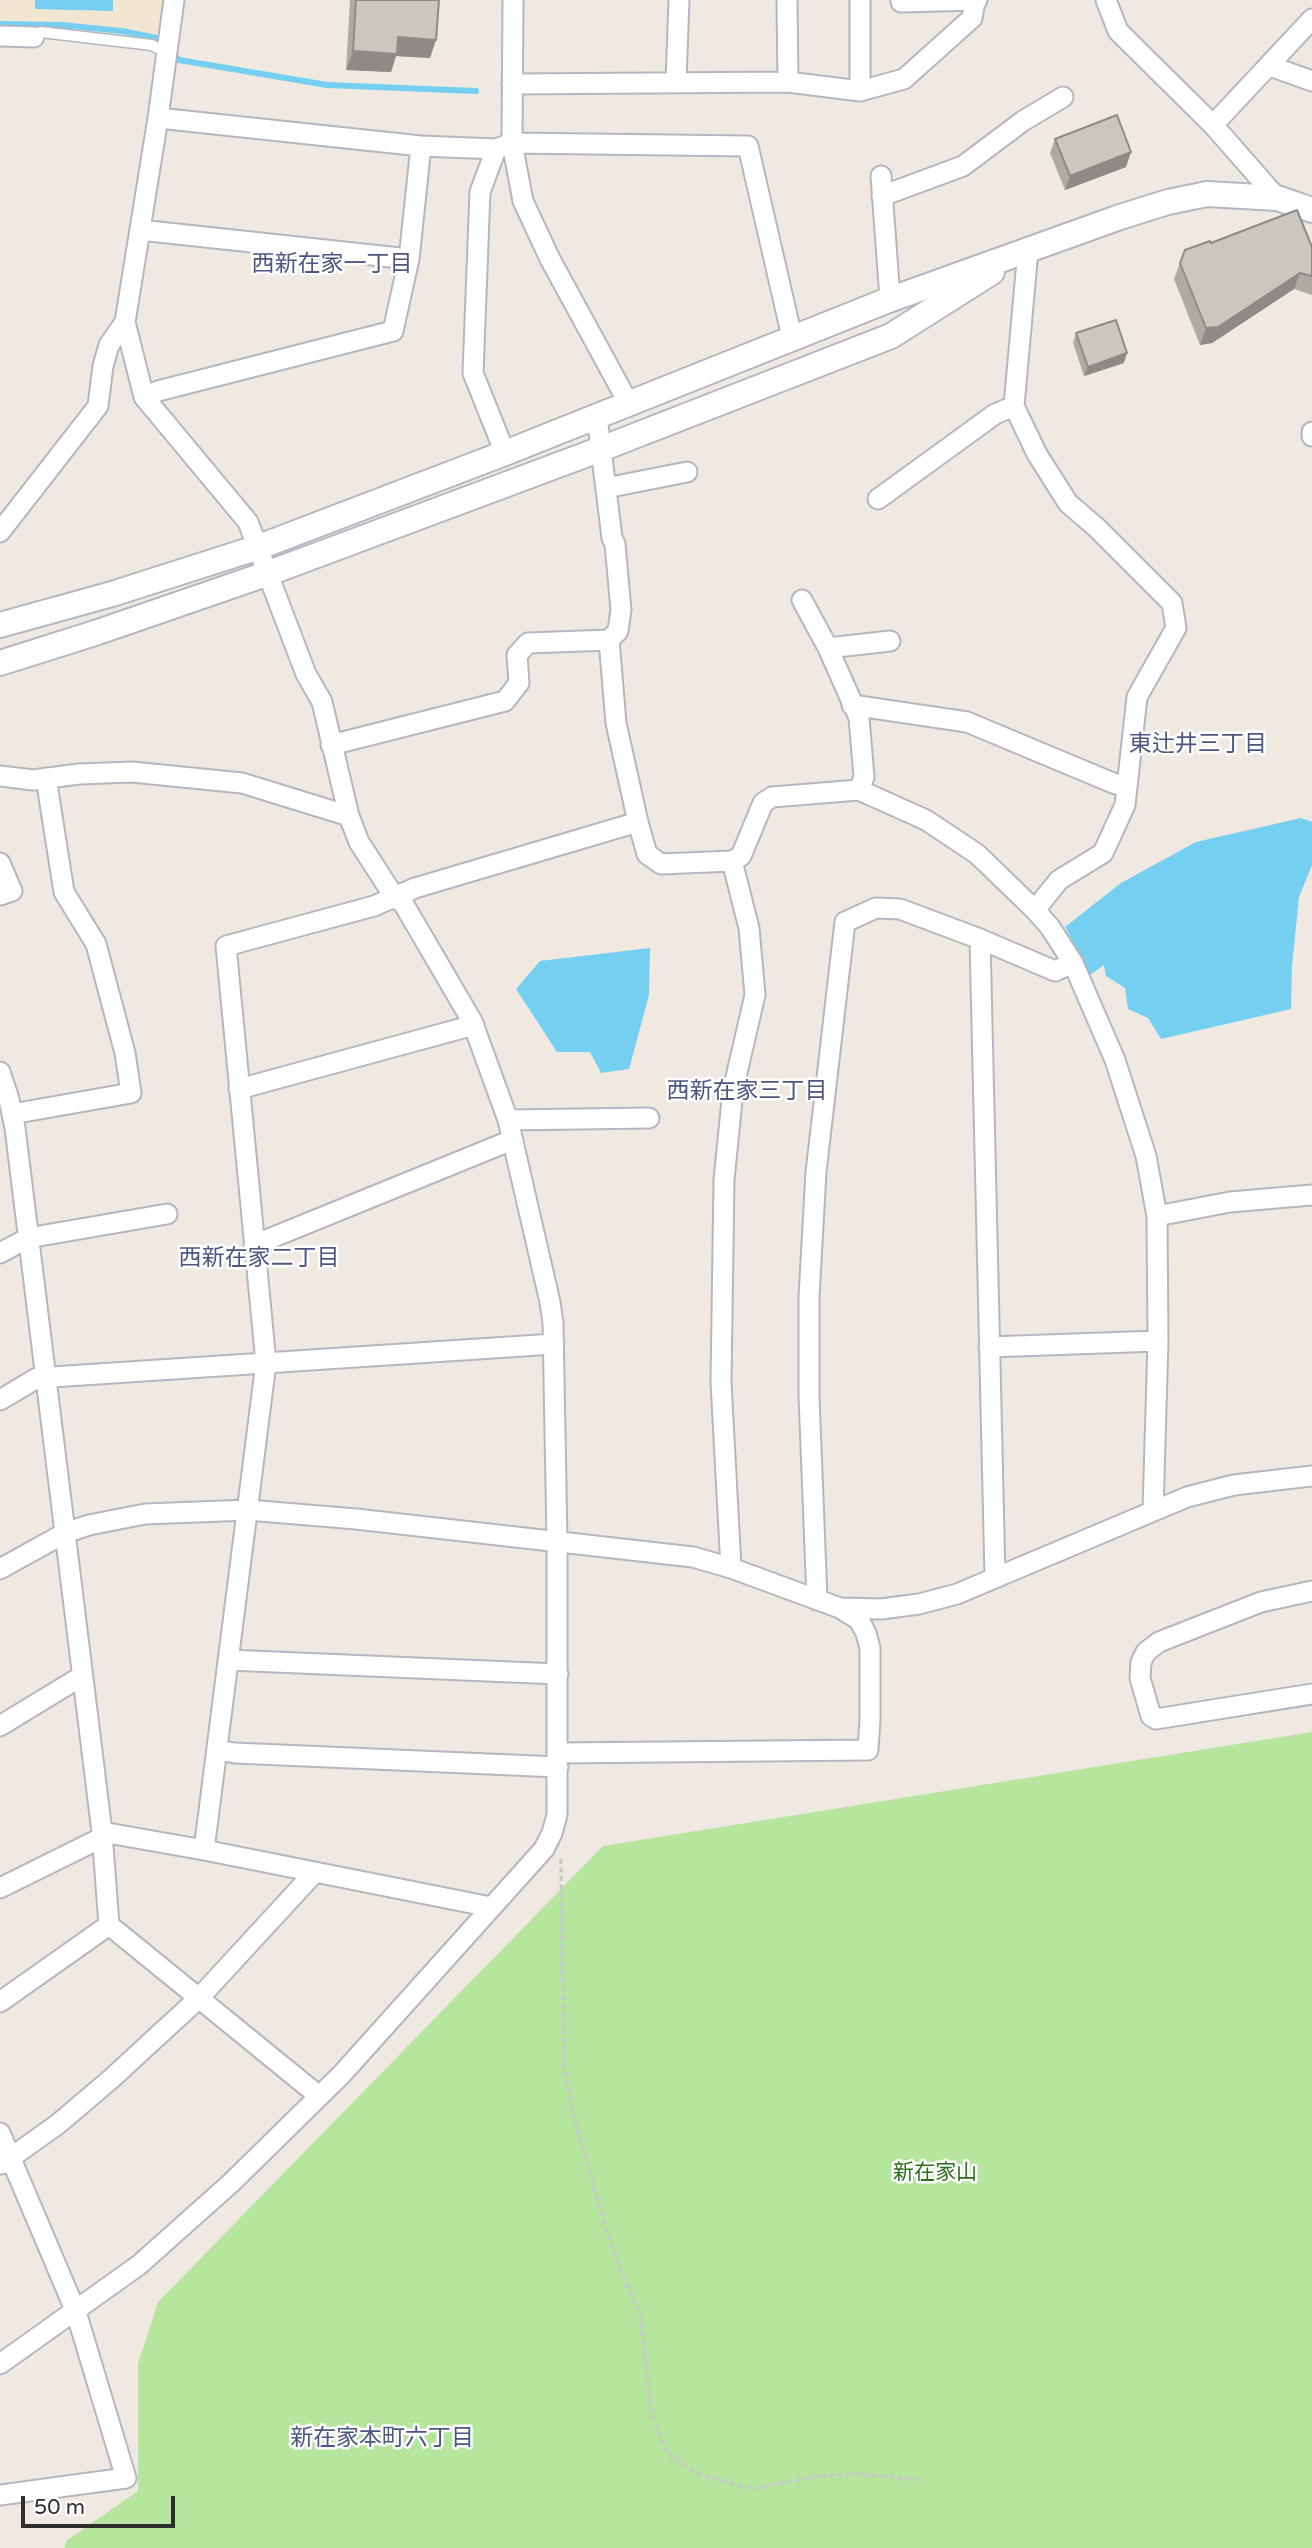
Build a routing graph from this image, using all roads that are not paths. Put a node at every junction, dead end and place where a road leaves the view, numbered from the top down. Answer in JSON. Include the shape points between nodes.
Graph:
{"nodes":[{"id":1,"x":174,"y":0,"type":"edge"},
{"id":2,"x":513,"y":0,"type":"edge"},
{"id":3,"x":680,"y":0,"type":"edge"},
{"id":4,"x":787,"y":0,"type":"edge"},
{"id":5,"x":860,"y":0,"type":"edge"},
{"id":6,"x":901,"y":0,"type":"edge"},
{"id":7,"x":1105,"y":0,"type":"edge"},
{"id":8,"x":976,"y":1,"type":"edge"},
{"id":9,"x":1312,"y":19,"type":"edge"},
{"id":10,"x":0,"y":36,"type":"edge"},
{"id":11,"x":34,"y":37,"type":"joint"},
{"id":12,"x":167,"y":53,"type":"junction"},
{"id":13,"x":1270,"y":66,"type":"junction"},
{"id":14,"x":676,"y":81,"type":"junction"},
{"id":15,"x":1312,"y":81,"type":"edge"},
{"id":16,"x":788,"y":82,"type":"junction"},
{"id":17,"x":512,"y":85,"type":"junction"},
{"id":18,"x":860,"y":91,"type":"junction"},
{"id":19,"x":1063,"y":97,"type":"dead end"},
{"id":20,"x":158,"y":118,"type":"junction"},
{"id":21,"x":1213,"y":125,"type":"junction"},
{"id":22,"x":421,"y":146,"type":"junction"},
{"id":23,"x":504,"y":146,"type":"junction"},
{"id":24,"x":881,"y":176,"type":"dead end"},
{"id":25,"x":882,"y":196,"type":"junction"},
{"id":26,"x":1277,"y":198,"type":"junction"},
{"id":27,"x":1312,"y":210,"type":"edge"},
{"id":28,"x":141,"y":229,"type":"junction"},
{"id":29,"x":1028,"y":250,"type":"junction"},
{"id":30,"x":409,"y":259,"type":"junction"},
{"id":31,"x":890,"y":299,"type":"junction"},
{"id":32,"x":125,"y":322,"type":"junction"},
{"id":33,"x":792,"y":337,"type":"junction"},
{"id":34,"x":144,"y":397,"type":"junction"},
{"id":35,"x":629,"y":404,"type":"junction"},
{"id":36,"x":1014,"y":406,"type":"junction"},
{"id":37,"x":597,"y":417,"type":"junction"},
{"id":38,"x":601,"y":449,"type":"junction"},
{"id":39,"x":505,"y":453,"type":"junction"},
{"id":40,"x":687,"y":472,"type":"dead end"},
{"id":41,"x":606,"y":488,"type":"junction"},
{"id":42,"x":878,"y":499,"type":"dead end"},
{"id":43,"x":3,"y":523,"type":"edge"},
{"id":44,"x":259,"y":547,"type":"junction"},
{"id":45,"x":269,"y":573,"type":"junction"},
{"id":46,"x":802,"y":600,"type":"dead end"},
{"id":47,"x":0,"y":625,"type":"edge"},
{"id":48,"x":603,"y":639,"type":"junction"},
{"id":49,"x":890,"y":641,"type":"dead end"},
{"id":50,"x":828,"y":648,"type":"junction"},
{"id":51,"x":0,"y":663,"type":"edge"},
{"id":52,"x":852,"y":705,"type":"junction"},
{"id":53,"x":337,"y":744,"type":"junction"},
{"id":54,"x":0,"y":776,"type":"edge"},
{"id":55,"x":46,"y":778,"type":"junction"},
{"id":56,"x":1128,"y":787,"type":"junction"},
{"id":57,"x":859,"y":790,"type":"junction"},
{"id":58,"x":349,"y":816,"type":"junction"},
{"id":59,"x":631,"y":824,"type":"junction"},
{"id":60,"x":732,"y":861,"type":"junction"},
{"id":61,"x":0,"y":863,"type":"edge"},
{"id":62,"x":405,"y":893,"type":"junction"},
{"id":63,"x":0,"y":895,"type":"edge"},
{"id":64,"x":1035,"y":910,"type":"junction"},
{"id":65,"x":980,"y":939,"type":"junction"},
{"id":66,"x":1073,"y":963,"type":"junction"},
{"id":67,"x":474,"y":1025,"type":"junction"},
{"id":68,"x":0,"y":1073,"type":"edge"},
{"id":69,"x":239,"y":1089,"type":"junction"},
{"id":70,"x":7,"y":1105,"type":"edge"},
{"id":71,"x":649,"y":1118,"type":"dead end"},
{"id":72,"x":508,"y":1119,"type":"junction"},
{"id":73,"x":512,"y":1140,"type":"junction"},
{"id":74,"x":1312,"y":1195,"type":"edge"},
{"id":75,"x":167,"y":1214,"type":"dead end"},
{"id":76,"x":1157,"y":1216,"type":"junction"},
{"id":77,"x":28,"y":1238,"type":"junction"},
{"id":78,"x":254,"y":1245,"type":"junction"},
{"id":79,"x":0,"y":1253,"type":"edge"},
{"id":80,"x":1158,"y":1341,"type":"junction"},
{"id":81,"x":554,"y":1344,"type":"junction"},
{"id":82,"x":989,"y":1347,"type":"junction"},
{"id":83,"x":266,"y":1363,"type":"junction"},
{"id":84,"x":46,"y":1378,"type":"junction"},
{"id":85,"x":0,"y":1400,"type":"edge"},
{"id":86,"x":1312,"y":1476,"type":"edge"},
{"id":87,"x":248,"y":1510,"type":"junction"},
{"id":88,"x":1153,"y":1511,"type":"junction"},
{"id":89,"x":65,"y":1533,"type":"junction"},
{"id":90,"x":557,"y":1541,"type":"junction"},
{"id":91,"x":732,"y":1568,"type":"junction"},
{"id":92,"x":0,"y":1570,"type":"edge"},
{"id":93,"x":995,"y":1576,"type":"junction"},
{"id":94,"x":1312,"y":1591,"type":"edge"},
{"id":95,"x":817,"y":1600,"type":"junction"},
{"id":96,"x":840,"y":1608,"type":"junction"},
{"id":97,"x":228,"y":1660,"type":"junction"},
{"id":98,"x":558,"y":1674,"type":"junction"},
{"id":99,"x":82,"y":1676,"type":"junction"},
{"id":100,"x":1312,"y":1694,"type":"edge"},
{"id":101,"x":0,"y":1726,"type":"edge"},
{"id":102,"x":217,"y":1750,"type":"junction"},
{"id":103,"x":558,"y":1760,"type":"junction"},
{"id":104,"x":101,"y":1835,"type":"junction"},
{"id":105,"x":204,"y":1850,"type":"junction"},
{"id":106,"x":315,"y":1872,"type":"junction"},
{"id":107,"x":0,"y":1888,"type":"edge"},
{"id":108,"x":491,"y":1907,"type":"junction"},
{"id":109,"x":109,"y":1925,"type":"junction"},
{"id":110,"x":198,"y":1997,"type":"junction"},
{"id":111,"x":0,"y":2003,"type":"edge"},
{"id":112,"x":319,"y":2096,"type":"junction"},
{"id":113,"x":0,"y":2133,"type":"edge"},
{"id":114,"x":5,"y":2162,"type":"edge"},
{"id":115,"x":76,"y":2312,"type":"junction"},
{"id":116,"x":0,"y":2364,"type":"edge"},
{"id":117,"x":0,"y":2495,"type":"edge"}],
"edges":[{"from":1,"to":12,"type":"street"},
{"from":2,"to":17,"type":"street"},
{"from":3,"to":14,"type":"street"},
{"from":4,"to":16,"type":"street"},
{"from":5,"to":18,"type":"street"},
{"from":6,"to":8,"type":"street"},
{"from":7,"to":21,"type":"street","via":[[1118,31]]},
{"from":8,"to":18,"type":"street","via":[[972,18],[904,79]]},
{"from":9,"to":13,"type":"street"},
{"from":10,"to":11,"type":"street"},
{"from":11,"to":12,"type":"lane","via":[[41,32],[152,45]]},
{"from":12,"to":20,"type":"street"},
{"from":13,"to":15,"type":"street"},
{"from":13,"to":21,"type":"street"},
{"from":14,"to":16,"type":"street"},
{"from":14,"to":17,"type":"street"},
{"from":16,"to":18,"type":"street"},
{"from":17,"to":23,"type":"street"},
{"from":19,"to":25,"type":"street","via":[[963,166]]},
{"from":20,"to":22,"type":"street"},
{"from":20,"to":28,"type":"street"},
{"from":21,"to":26,"type":"street"},
{"from":22,"to":23,"type":"street"},
{"from":22,"to":30,"type":"street"},
{"from":23,"to":33,"type":"street","via":[[748,146]]},
{"from":23,"to":35,"type":"street","via":[[550,259]]},
{"from":23,"to":39,"type":"street","via":[[480,192],[473,373]]},
{"from":24,"to":25,"type":"street"},
{"from":25,"to":31,"type":"street"},
{"from":26,"to":27,"type":"street"},
{"from":26,"to":29,"type":"street","via":[[1207,194],[1168,202]]},
{"from":28,"to":30,"type":"street"},
{"from":28,"to":32,"type":"street"},
{"from":29,"to":31,"type":"street"},
{"from":29,"to":36,"type":"street"},
{"from":29,"to":38,"type":"street","via":[[891,336]]},
{"from":30,"to":34,"type":"street","via":[[393,331]]},
{"from":31,"to":33,"type":"street"},
{"from":32,"to":34,"type":"street"},
{"from":32,"to":43,"type":"street","via":[[109,345],[95,410]]},
{"from":33,"to":35,"type":"street"},
{"from":34,"to":44,"type":"street","via":[[248,522]]},
{"from":35,"to":37,"type":"street"},
{"from":36,"to":42,"type":"street","via":[[995,414]]},
{"from":36,"to":56,"type":"street","via":[[1068,503],[1172,603],[1176,628],[1137,697]]},
{"from":37,"to":38,"type":"street"},
{"from":37,"to":39,"type":"street"},
{"from":38,"to":41,"type":"street"},
{"from":38,"to":45,"type":"street"},
{"from":39,"to":44,"type":"street"},
{"from":40,"to":41,"type":"street"},
{"from":41,"to":48,"type":"street","via":[[621,610],[618,631]]},
{"from":44,"to":45,"type":"street"},
{"from":44,"to":47,"type":"street"},
{"from":45,"to":51,"type":"street"},
{"from":45,"to":53,"type":"street"},
{"from":46,"to":50,"type":"street"},
{"from":48,"to":53,"type":"street","via":[[528,643],[517,655],[519,683],[505,701]]},
{"from":48,"to":59,"type":"street"},
{"from":49,"to":50,"type":"street"},
{"from":50,"to":52,"type":"street"},
{"from":52,"to":56,"type":"street","via":[[967,722]]},
{"from":52,"to":57,"type":"street","via":[[859,718],[864,777]]},
{"from":53,"to":58,"type":"street"},
{"from":54,"to":55,"type":"street"},
{"from":55,"to":58,"type":"street","via":[[132,772],[242,783]]},
{"from":55,"to":70,"type":"street","via":[[64,892],[96,944],[131,1093]]},
{"from":56,"to":64,"type":"street","via":[[1125,805],[1103,853],[1059,880]]},
{"from":57,"to":60,"type":"street","via":[[772,797],[763,803],[741,856]]},
{"from":57,"to":64,"type":"street","via":[[926,820],[966,848]]},
{"from":58,"to":62,"type":"street","via":[[359,842]]},
{"from":59,"to":60,"type":"street","via":[[647,854],[661,864]]},
{"from":59,"to":62,"type":"street"},
{"from":60,"to":91,"type":"street","via":[[749,928],[755,995],[733,1090],[724,1180],[721,1382]]},
{"from":61,"to":63,"type":"street","via":[[12,891]]},
{"from":62,"to":67,"type":"street","via":[[403,904]]},
{"from":62,"to":69,"type":"street","via":[[374,906],[226,946]]},
{"from":64,"to":66,"type":"street"},
{"from":65,"to":66,"type":"street","via":[[1055,971]]},
{"from":65,"to":82,"type":"street"},
{"from":65,"to":95,"type":"street","via":[[900,909],[876,908],[845,922],[816,1172],[809,1297],[808,1396]]},
{"from":66,"to":76,"type":"street","via":[[1115,1060],[1146,1156]]},
{"from":67,"to":69,"type":"street"},
{"from":67,"to":72,"type":"street"},
{"from":68,"to":70,"type":"street"},
{"from":69,"to":78,"type":"street"},
{"from":70,"to":77,"type":"street"},
{"from":71,"to":72,"type":"street"},
{"from":72,"to":73,"type":"street"},
{"from":73,"to":78,"type":"street"},
{"from":73,"to":81,"type":"street","via":[[550,1302]]},
{"from":74,"to":76,"type":"street","via":[[1230,1202]]},
{"from":75,"to":77,"type":"street"},
{"from":76,"to":80,"type":"street"},
{"from":77,"to":79,"type":"street"},
{"from":77,"to":84,"type":"street"},
{"from":78,"to":83,"type":"street"},
{"from":80,"to":82,"type":"street"},
{"from":80,"to":88,"type":"street"},
{"from":81,"to":83,"type":"street"},
{"from":81,"to":90,"type":"street"},
{"from":82,"to":93,"type":"street"},
{"from":83,"to":84,"type":"street"},
{"from":83,"to":87,"type":"street"},
{"from":84,"to":85,"type":"street","via":[[37,1378]]},
{"from":84,"to":89,"type":"street"},
{"from":86,"to":88,"type":"street","via":[[1234,1485]]},
{"from":87,"to":89,"type":"street","via":[[145,1514]]},
{"from":87,"to":90,"type":"street"},
{"from":87,"to":97,"type":"street"},
{"from":88,"to":93,"type":"street"},
{"from":89,"to":92,"type":"street"},
{"from":89,"to":99,"type":"street"},
{"from":90,"to":91,"type":"street","via":[[693,1557]]},
{"from":90,"to":98,"type":"street"},
{"from":91,"to":95,"type":"street"},
{"from":93,"to":96,"type":"street","via":[[957,1594],[919,1604]]},
{"from":94,"to":100,"type":"street","via":[[1261,1602],[1158,1642],[1140,1662],[1140,1678],[1151,1716],[1156,1719]]},
{"from":95,"to":96,"type":"street"},
{"from":96,"to":103,"type":"street","via":[[859,1620],[870,1648],[868,1750]]},
{"from":97,"to":98,"type":"street"},
{"from":97,"to":102,"type":"street"},
{"from":98,"to":103,"type":"street"},
{"from":99,"to":101,"type":"street"},
{"from":99,"to":104,"type":"street"},
{"from":102,"to":103,"type":"street"},
{"from":102,"to":105,"type":"street"},
{"from":103,"to":108,"type":"street","via":[[557,1815],[552,1833],[544,1849]]},
{"from":104,"to":105,"type":"street"},
{"from":104,"to":107,"type":"street"},
{"from":104,"to":109,"type":"street"},
{"from":105,"to":106,"type":"street"},
{"from":106,"to":108,"type":"street"},
{"from":106,"to":110,"type":"street"},
{"from":108,"to":112,"type":"street"},
{"from":109,"to":110,"type":"street"},
{"from":109,"to":111,"type":"street"},
{"from":110,"to":112,"type":"street"},
{"from":110,"to":114,"type":"street","via":[[111,2079]]},
{"from":112,"to":115,"type":"street","via":[[139,2265]]},
{"from":113,"to":114,"type":"street"},
{"from":114,"to":115,"type":"street"},
{"from":115,"to":116,"type":"street"},
{"from":115,"to":117,"type":"street","via":[[126,2478]]}]}
